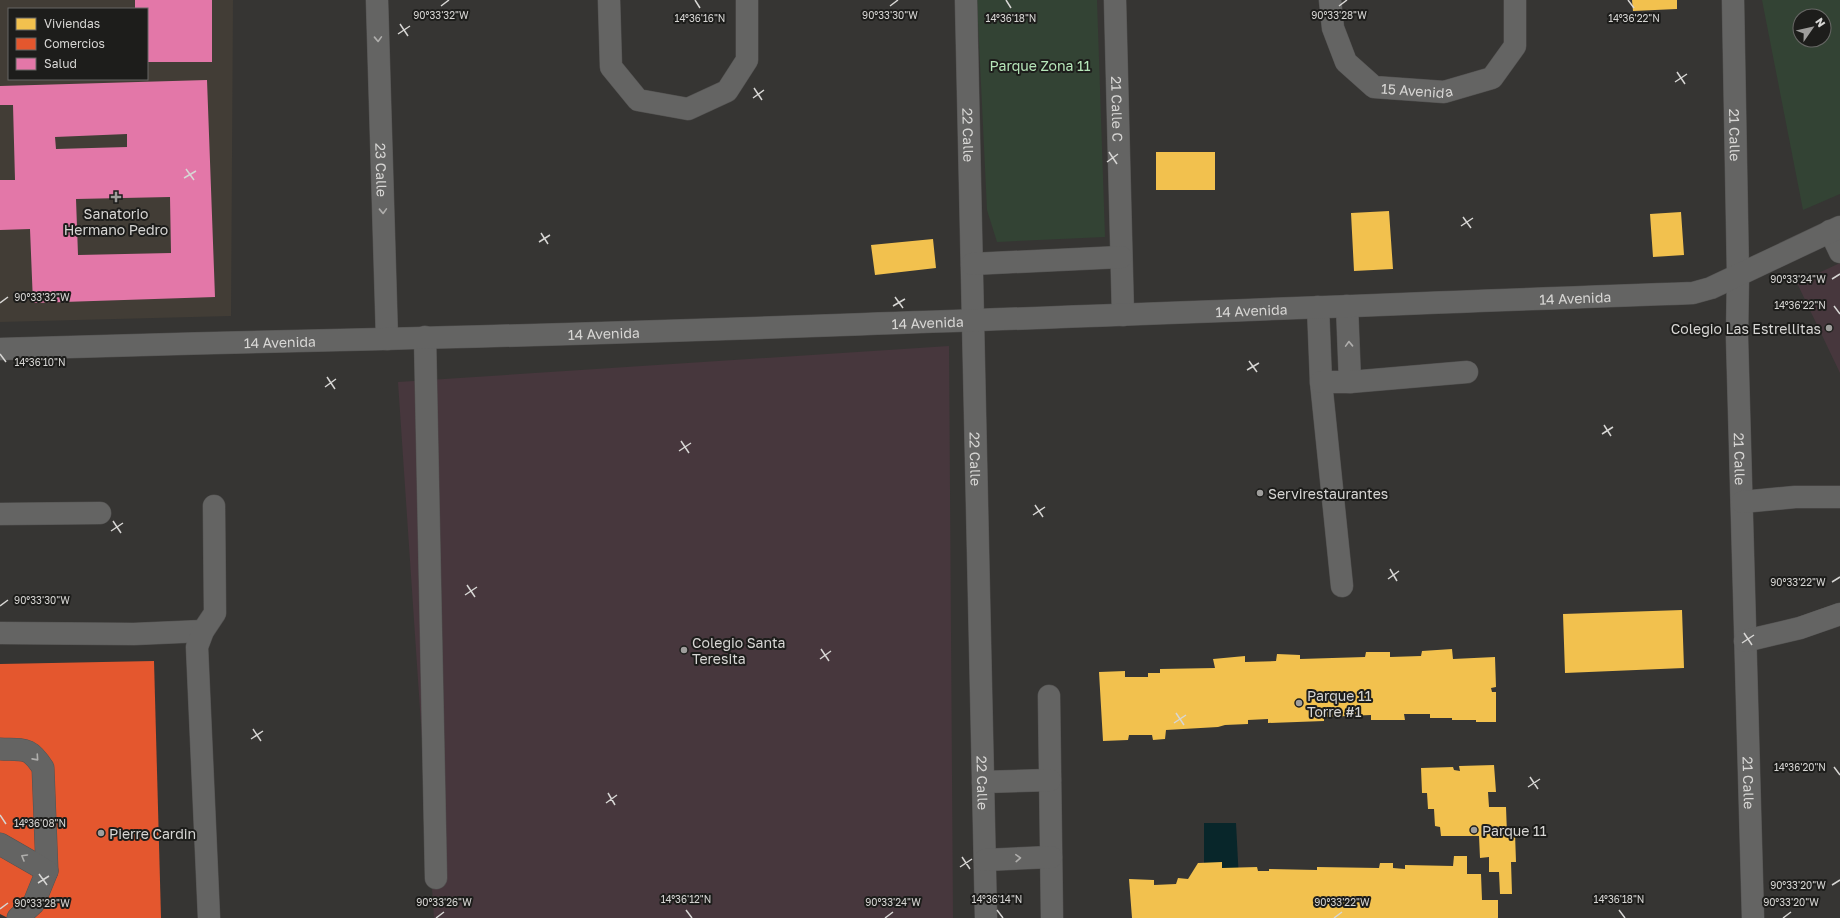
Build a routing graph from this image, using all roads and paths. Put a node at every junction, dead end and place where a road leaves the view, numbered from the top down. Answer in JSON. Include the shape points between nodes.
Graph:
{"nodes":[{"id":1,"x":377,"y":0,"type":"edge"},
{"id":2,"x":609,"y":0,"type":"edge"},
{"id":3,"x":747,"y":0,"type":"edge"},
{"id":4,"x":966,"y":0,"type":"edge"},
{"id":5,"x":1115,"y":0,"type":"edge"},
{"id":6,"x":1330,"y":0,"type":"edge"},
{"id":7,"x":1515,"y":0,"type":"edge"},
{"id":8,"x":1733,"y":0,"type":"edge"},
{"id":9,"x":1835,"y":229,"type":"edge"},
{"id":10,"x":1840,"y":252,"type":"edge"},
{"id":11,"x":1122,"y":257,"type":"junction"},
{"id":12,"x":972,"y":264,"type":"junction"},
{"id":13,"x":1738,"y":275,"type":"junction"},
{"id":14,"x":1347,"y":306,"type":"junction"},
{"id":15,"x":1318,"y":307,"type":"junction"},
{"id":16,"x":1123,"y":315,"type":"junction"},
{"id":17,"x":973,"y":320,"type":"junction"},
{"id":18,"x":425,"y":337,"type":"junction"},
{"id":19,"x":387,"y":339,"type":"junction"},
{"id":20,"x":0,"y":349,"type":"edge"},
{"id":21,"x":1466,"y":372,"type":"dead end"},
{"id":22,"x":1321,"y":382,"type":"junction"},
{"id":23,"x":1350,"y":382,"type":"junction"},
{"id":24,"x":1840,"y":497,"type":"edge"},
{"id":25,"x":1742,"y":502,"type":"junction"},
{"id":26,"x":214,"y":506,"type":"dead end"},
{"id":27,"x":100,"y":513,"type":"dead end"},
{"id":28,"x":0,"y":514,"type":"edge"},
{"id":29,"x":1342,"y":586,"type":"dead end"},
{"id":30,"x":1840,"y":614,"type":"edge"},
{"id":31,"x":203,"y":631,"type":"junction"},
{"id":32,"x":0,"y":633,"type":"edge"},
{"id":33,"x":1745,"y":641,"type":"junction"},
{"id":34,"x":1049,"y":696,"type":"dead end"},
{"id":35,"x":0,"y":749,"type":"edge"},
{"id":36,"x":1050,"y":780,"type":"junction"},
{"id":37,"x":983,"y":782,"type":"junction"},
{"id":38,"x":0,"y":844,"type":"edge"},
{"id":39,"x":1050,"y":857,"type":"junction"},
{"id":40,"x":985,"y":860,"type":"junction"},
{"id":41,"x":47,"y":871,"type":"junction"},
{"id":42,"x":436,"y":878,"type":"dead end"},
{"id":43,"x":18,"y":918,"type":"edge"},
{"id":44,"x":210,"y":918,"type":"edge"},
{"id":45,"x":986,"y":918,"type":"edge"},
{"id":46,"x":1052,"y":918,"type":"edge"},
{"id":47,"x":1753,"y":918,"type":"edge"}],
"edges":[{"from":1,"to":19,"type":"street","name":"23 Calle","one_way":true},
{"from":2,"to":3,"type":"street","via":[[611,67],[638,100],[688,109],[727,90],[748,60]]},
{"from":4,"to":12,"type":"street","name":"22 Calle"},
{"from":5,"to":11,"type":"street","name":"21 Calle C"},
{"from":6,"to":7,"type":"street","name":"15 Avenida","via":[[1333,28],[1346,62],[1374,87],[1444,92],[1492,78],[1515,46]]},
{"from":8,"to":13,"type":"street","name":"21 Calle"},
{"from":9,"to":10,"type":"street"},
{"from":9,"to":13,"type":"street","name":"14 Avenida"},
{"from":11,"to":12,"type":"street"},
{"from":11,"to":16,"type":"street","name":"21 Calle C"},
{"from":12,"to":17,"type":"street","name":"22 Calle"},
{"from":13,"to":14,"type":"street","name":"14 Avenida","via":[[1711,288],[1693,293]]},
{"from":13,"to":25,"type":"street","name":"21 Calle","via":[[1737,336]]},
{"from":14,"to":15,"type":"street","name":"14 Avenida"},
{"from":23,"to":14,"type":"street","one_way":true},
{"from":15,"to":16,"type":"street","name":"14 Avenida"},
{"from":15,"to":22,"type":"street"},
{"from":16,"to":17,"type":"street","name":"14 Avenida"},
{"from":17,"to":18,"type":"street","name":"14 Avenida"},
{"from":17,"to":37,"type":"street","name":"22 Calle"},
{"from":18,"to":19,"type":"street","name":"14 Avenida"},
{"from":18,"to":42,"type":"street"},
{"from":19,"to":20,"type":"street","name":"14 Avenida"},
{"from":21,"to":23,"type":"street"},
{"from":22,"to":23,"type":"street"},
{"from":22,"to":29,"type":"street"},
{"from":24,"to":25,"type":"street","via":[[1795,497]]},
{"from":25,"to":33,"type":"street","name":"21 Calle"},
{"from":26,"to":31,"type":"street","via":[[215,613]]},
{"from":27,"to":28,"type":"street"},
{"from":30,"to":33,"type":"street","via":[[1800,628]]},
{"from":31,"to":32,"type":"street","via":[[134,634]]},
{"from":31,"to":44,"type":"street","via":[[197,647]]},
{"from":33,"to":47,"type":"street","name":"21 Calle"},
{"from":34,"to":36,"type":"street"},
{"from":35,"to":41,"type":"street","one_way":true,"via":[[25,750],[35,755],[43,768]]},
{"from":36,"to":37,"type":"street"},
{"from":36,"to":39,"type":"street"},
{"from":37,"to":40,"type":"street","name":"22 Calle"},
{"from":41,"to":38,"type":"street","one_way":true},
{"from":40,"to":39,"type":"street","one_way":true},
{"from":39,"to":46,"type":"street"},
{"from":40,"to":45,"type":"street","name":"22 Calle"},
{"from":41,"to":43,"type":"street","via":[[34,903]]}]}
